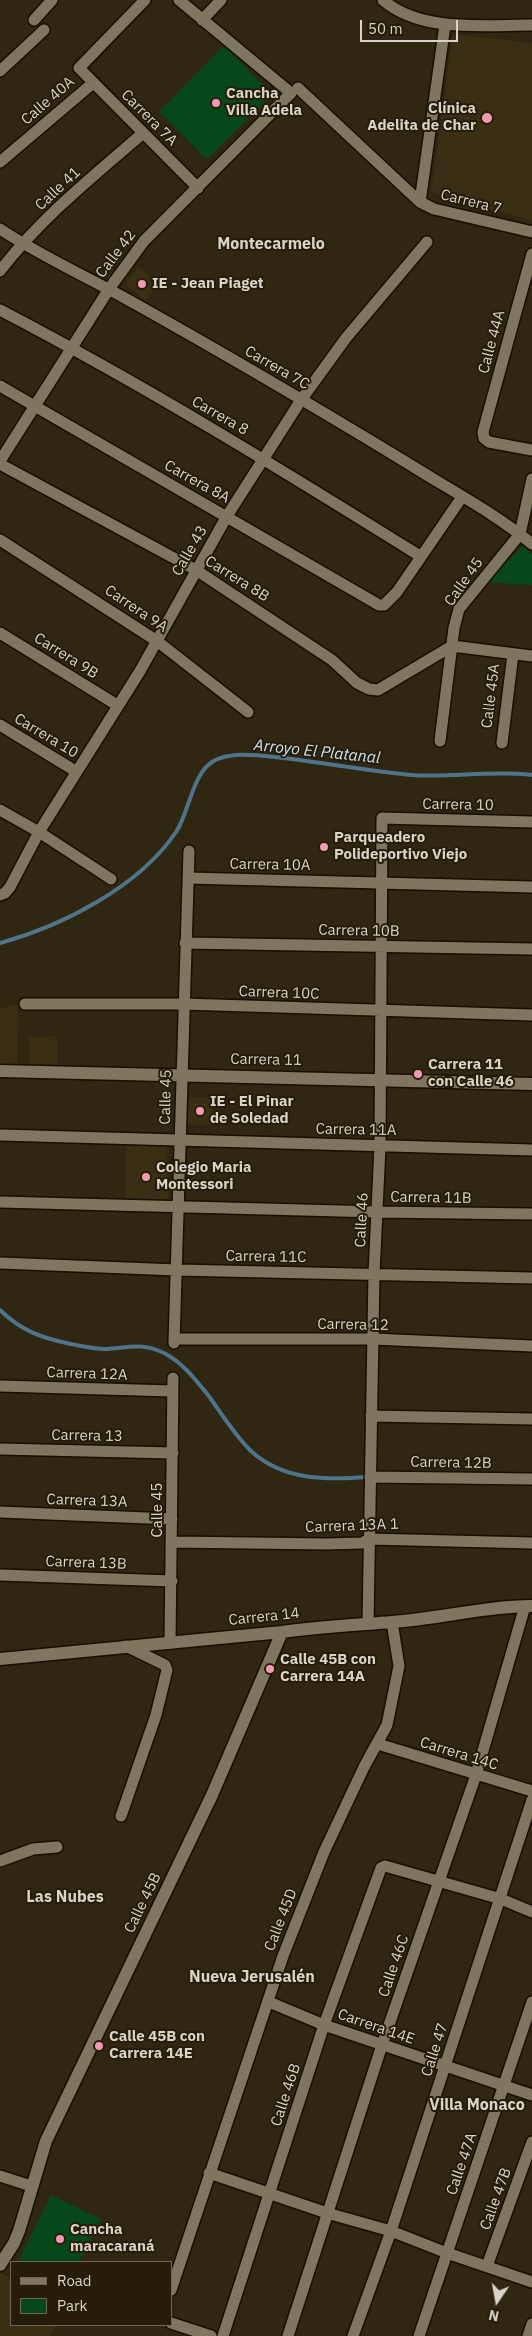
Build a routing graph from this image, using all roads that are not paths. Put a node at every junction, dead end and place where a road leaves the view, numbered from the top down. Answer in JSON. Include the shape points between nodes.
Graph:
{"nodes":[{"id":1,"x":52,"y":0,"type":"edge"},
{"id":2,"x":145,"y":0,"type":"edge"},
{"id":3,"x":179,"y":0,"type":"edge"},
{"id":4,"x":221,"y":0,"type":"edge"},
{"id":5,"x":383,"y":0,"type":"edge"},
{"id":6,"x":34,"y":20,"type":"dead end"},
{"id":7,"x":202,"y":20,"type":"junction"},
{"id":8,"x":445,"y":25,"type":"junction"},
{"id":9,"x":532,"y":25,"type":"edge"},
{"id":10,"x":44,"y":30,"type":"dead end"},
{"id":11,"x":79,"y":68,"type":"joint"},
{"id":12,"x":0,"y":71,"type":"edge"},
{"id":13,"x":93,"y":83,"type":"junction"},
{"id":14,"x":294,"y":90,"type":"junction"},
{"id":15,"x":142,"y":134,"type":"junction"},
{"id":16,"x":0,"y":162,"type":"edge"},
{"id":17,"x":198,"y":188,"type":"junction"},
{"id":18,"x":420,"y":202,"type":"junction"},
{"id":19,"x":0,"y":229,"type":"edge"},
{"id":20,"x":532,"y":232,"type":"edge"},
{"id":21,"x":427,"y":242,"type":"dead end"},
{"id":22,"x":22,"y":244,"type":"junction"},
{"id":23,"x":532,"y":254,"type":"edge"},
{"id":24,"x":0,"y":272,"type":"edge"},
{"id":25,"x":109,"y":289,"type":"junction"},
{"id":26,"x":0,"y":310,"type":"edge"},
{"id":27,"x":72,"y":347,"type":"junction"},
{"id":28,"x":0,"y":386,"type":"edge"},
{"id":29,"x":301,"y":400,"type":"junction"},
{"id":30,"x":36,"y":406,"type":"junction"},
{"id":31,"x":532,"y":450,"type":"edge"},
{"id":32,"x":264,"y":459,"type":"junction"},
{"id":33,"x":0,"y":463,"type":"edge"},
{"id":34,"x":532,"y":479,"type":"edge"},
{"id":35,"x":462,"y":497,"type":"junction"},
{"id":36,"x":227,"y":516,"type":"junction"},
{"id":37,"x":520,"y":534,"type":"junction"},
{"id":38,"x":0,"y":540,"type":"edge"},
{"id":39,"x":532,"y":544,"type":"edge"},
{"id":40,"x":420,"y":556,"type":"junction"},
{"id":41,"x":196,"y":570,"type":"junction"},
{"id":42,"x":0,"y":633,"type":"edge"},
{"id":43,"x":157,"y":640,"type":"junction"},
{"id":44,"x":452,"y":646,"type":"junction"},
{"id":45,"x":513,"y":654,"type":"junction"},
{"id":46,"x":532,"y":656,"type":"edge"},
{"id":47,"x":117,"y":705,"type":"junction"},
{"id":48,"x":248,"y":712,"type":"dead end"},
{"id":49,"x":0,"y":725,"type":"edge"},
{"id":50,"x":440,"y":741,"type":"dead end"},
{"id":51,"x":502,"y":743,"type":"dead end"},
{"id":52,"x":77,"y":772,"type":"junction"},
{"id":53,"x":0,"y":810,"type":"edge"},
{"id":54,"x":382,"y":818,"type":"joint"},
{"id":55,"x":532,"y":822,"type":"edge"},
{"id":56,"x":39,"y":832,"type":"junction"},
{"id":57,"x":189,"y":851,"type":"dead end"},
{"id":58,"x":188,"y":878,"type":"junction"},
{"id":59,"x":111,"y":879,"type":"dead end"},
{"id":60,"x":381,"y":882,"type":"junction"},
{"id":61,"x":532,"y":887,"type":"edge"},
{"id":62,"x":3,"y":894,"type":"edge"},
{"id":63,"x":185,"y":943,"type":"junction"},
{"id":64,"x":380,"y":947,"type":"junction"},
{"id":65,"x":532,"y":950,"type":"edge"},
{"id":66,"x":25,"y":1004,"type":"dead end"},
{"id":67,"x":184,"y":1004,"type":"junction"},
{"id":68,"x":381,"y":1011,"type":"junction"},
{"id":69,"x":532,"y":1015,"type":"edge"},
{"id":70,"x":0,"y":1071,"type":"edge"},
{"id":71,"x":180,"y":1075,"type":"junction"},
{"id":72,"x":380,"y":1079,"type":"junction"},
{"id":73,"x":532,"y":1084,"type":"edge"},
{"id":74,"x":0,"y":1135,"type":"edge"},
{"id":75,"x":180,"y":1141,"type":"junction"},
{"id":76,"x":380,"y":1146,"type":"junction"},
{"id":77,"x":532,"y":1150,"type":"edge"},
{"id":78,"x":0,"y":1202,"type":"edge"},
{"id":79,"x":178,"y":1206,"type":"junction"},
{"id":80,"x":378,"y":1212,"type":"junction"},
{"id":81,"x":532,"y":1214,"type":"edge"},
{"id":82,"x":0,"y":1263,"type":"edge"},
{"id":83,"x":177,"y":1270,"type":"junction"},
{"id":84,"x":374,"y":1274,"type":"junction"},
{"id":85,"x":532,"y":1278,"type":"edge"},
{"id":86,"x":373,"y":1339,"type":"junction"},
{"id":87,"x":174,"y":1341,"type":"joint"},
{"id":88,"x":532,"y":1346,"type":"edge"},
{"id":89,"x":173,"y":1378,"type":"dead end"},
{"id":90,"x":0,"y":1386,"type":"edge"},
{"id":91,"x":172,"y":1391,"type":"junction"},
{"id":92,"x":371,"y":1416,"type":"junction"},
{"id":93,"x":532,"y":1419,"type":"edge"},
{"id":94,"x":0,"y":1449,"type":"edge"},
{"id":95,"x":173,"y":1453,"type":"junction"},
{"id":96,"x":370,"y":1477,"type":"junction"},
{"id":97,"x":532,"y":1479,"type":"edge"},
{"id":98,"x":0,"y":1512,"type":"edge"},
{"id":99,"x":172,"y":1519,"type":"junction"},
{"id":100,"x":369,"y":1539,"type":"junction"},
{"id":101,"x":173,"y":1542,"type":"junction"},
{"id":102,"x":532,"y":1543,"type":"edge"},
{"id":103,"x":0,"y":1575,"type":"edge"},
{"id":104,"x":172,"y":1581,"type":"junction"},
{"id":105,"x":528,"y":1606,"type":"edge"},
{"id":106,"x":392,"y":1622,"type":"junction"},
{"id":107,"x":368,"y":1623,"type":"junction"},
{"id":108,"x":282,"y":1632,"type":"junction"},
{"id":109,"x":170,"y":1643,"type":"junction"},
{"id":110,"x":126,"y":1646,"type":"junction"},
{"id":111,"x":0,"y":1658,"type":"edge"},
{"id":112,"x":378,"y":1744,"type":"junction"},
{"id":113,"x":476,"y":1775,"type":"junction"},
{"id":114,"x":532,"y":1791,"type":"edge"},
{"id":115,"x":532,"y":1800,"type":"edge"},
{"id":116,"x":122,"y":1816,"type":"dead end"},
{"id":117,"x":57,"y":1847,"type":"dead end"},
{"id":118,"x":0,"y":1861,"type":"edge"},
{"id":119,"x":439,"y":1882,"type":"junction"},
{"id":120,"x":501,"y":1899,"type":"junction"},
{"id":121,"x":532,"y":1912,"type":"edge"},
{"id":122,"x":269,"y":2002,"type":"junction"},
{"id":123,"x":532,"y":2002,"type":"edge"},
{"id":124,"x":324,"y":2025,"type":"junction"},
{"id":125,"x":382,"y":2045,"type":"junction"},
{"id":126,"x":445,"y":2067,"type":"junction"},
{"id":127,"x":504,"y":2086,"type":"junction"},
{"id":128,"x":532,"y":2095,"type":"edge"},
{"id":129,"x":532,"y":2142,"type":"edge"},
{"id":130,"x":209,"y":2173,"type":"junction"},
{"id":131,"x":0,"y":2176,"type":"edge"},
{"id":132,"x":32,"y":2186,"type":"junction"},
{"id":133,"x":271,"y":2194,"type":"junction"},
{"id":134,"x":327,"y":2213,"type":"junction"},
{"id":135,"x":391,"y":2231,"type":"junction"},
{"id":136,"x":447,"y":2253,"type":"junction"},
{"id":137,"x":2,"y":2257,"type":"edge"},
{"id":138,"x":488,"y":2266,"type":"junction"},
{"id":139,"x":532,"y":2282,"type":"edge"},
{"id":140,"x":172,"y":2287,"type":"edge"},
{"id":141,"x":172,"y":2323,"type":"edge"},
{"id":142,"x":532,"y":2324,"type":"edge"},
{"id":143,"x":211,"y":2336,"type":"edge"},
{"id":144,"x":223,"y":2336,"type":"edge"},
{"id":145,"x":288,"y":2336,"type":"edge"},
{"id":146,"x":354,"y":2336,"type":"edge"},
{"id":147,"x":419,"y":2336,"type":"edge"},
{"id":148,"x":528,"y":2336,"type":"edge"}],
"edges":[{"from":1,"to":6,"type":"street"},
{"from":2,"to":11,"type":"street","name":"Calle 40A"},
{"from":3,"to":7,"type":"street","name":"Carrera 7"},
{"from":4,"to":7,"type":"street"},
{"from":5,"to":8,"type":"street","via":[[408,14]]},
{"from":7,"to":14,"type":"street","name":"Carrera 7"},
{"from":8,"to":9,"type":"street"},
{"from":8,"to":18,"type":"street"},
{"from":10,"to":12,"type":"street"},
{"from":11,"to":13,"type":"street","name":"Carrera 7A"},
{"from":13,"to":15,"type":"street","name":"Carrera 7A"},
{"from":13,"to":16,"type":"street","name":"Calle 40A"},
{"from":14,"to":17,"type":"street","name":"Calle 42"},
{"from":14,"to":18,"type":"street","name":"Carrera 7"},
{"from":15,"to":17,"type":"street","name":"Carrera 7A"},
{"from":15,"to":22,"type":"street","name":"Calle 41"},
{"from":17,"to":25,"type":"street","name":"Calle 42","via":[[144,241]]},
{"from":18,"to":20,"type":"street","name":"Carrera 7","via":[[443,211]]},
{"from":19,"to":22,"type":"street","name":"Carrera 7C"},
{"from":21,"to":29,"type":"street","name":"Calle 43","via":[[346,338]]},
{"from":22,"to":24,"type":"street","name":"Calle 41"},
{"from":22,"to":25,"type":"street","name":"Carrera 7C"},
{"from":23,"to":31,"type":"street","name":"Calle 44A","via":[[483,432],[489,442]]},
{"from":25,"to":27,"type":"street","name":"Calle 42"},
{"from":25,"to":29,"type":"street","name":"Carrera 7C"},
{"from":26,"to":27,"type":"street","name":"Carrera 8"},
{"from":27,"to":30,"type":"street","name":"Calle 42"},
{"from":27,"to":32,"type":"street","name":"Carrera 8"},
{"from":28,"to":30,"type":"street","name":"Carrera 8A"},
{"from":29,"to":32,"type":"street","name":"Calle 43"},
{"from":29,"to":35,"type":"street","name":"Carrera 7C"},
{"from":30,"to":33,"type":"street","name":"Calle 42"},
{"from":30,"to":36,"type":"street","name":"Carrera 8A"},
{"from":32,"to":36,"type":"street","name":"Calle 43"},
{"from":32,"to":40,"type":"street","name":"Carrera 8"},
{"from":33,"to":41,"type":"street","name":"Carrera 8B"},
{"from":34,"to":37,"type":"street","name":"Calle 45"},
{"from":35,"to":37,"type":"street","name":"Carrera 7C"},
{"from":35,"to":40,"type":"street"},
{"from":36,"to":40,"type":"street","name":"Carrera 8A","via":[[379,605],[396,592]]},
{"from":36,"to":41,"type":"street","name":"Calle 43"},
{"from":37,"to":39,"type":"street","name":"Carrera 7C"},
{"from":37,"to":44,"type":"street","name":"Calle 45","via":[[459,610]]},
{"from":38,"to":43,"type":"street","name":"Carrera 9A"},
{"from":41,"to":43,"type":"street","name":"Calle 43"},
{"from":41,"to":44,"type":"street","name":"Carrera 8B","via":[[332,660],[357,684],[369,689],[378,690]]},
{"from":42,"to":47,"type":"street","name":"Carrera 9B"},
{"from":43,"to":47,"type":"street","name":"Calle 43"},
{"from":43,"to":48,"type":"street","name":"Carrera 9A"},
{"from":44,"to":45,"type":"street"},
{"from":44,"to":50,"type":"street","name":"Calle 45"},
{"from":45,"to":46,"type":"street"},
{"from":45,"to":51,"type":"street","name":"Calle 45A"},
{"from":47,"to":52,"type":"street","name":"Calle 43"},
{"from":49,"to":52,"type":"street","name":"Carrera 10"},
{"from":52,"to":56,"type":"street","name":"Calle 43"},
{"from":53,"to":56,"type":"street"},
{"from":54,"to":55,"type":"street","name":"Carrera 10"},
{"from":54,"to":60,"type":"street","name":"Calle 46"},
{"from":56,"to":59,"type":"street"},
{"from":56,"to":62,"type":"street","name":"Calle 43"},
{"from":57,"to":58,"type":"street","name":"Calle 45"},
{"from":58,"to":60,"type":"street","name":"Carrera 10A"},
{"from":58,"to":63,"type":"street","name":"Calle 45"},
{"from":60,"to":61,"type":"street","name":"Carrera 10A"},
{"from":60,"to":64,"type":"street","name":"Calle 46"},
{"from":63,"to":64,"type":"street","name":"Carrera 10B"},
{"from":63,"to":67,"type":"street","name":"Calle 45"},
{"from":64,"to":65,"type":"street","name":"Carrera 10B"},
{"from":64,"to":68,"type":"street","name":"Calle 46"},
{"from":66,"to":67,"type":"street","name":"Carrera 10C"},
{"from":67,"to":68,"type":"street","name":"Carrera 10C"},
{"from":67,"to":71,"type":"street","name":"Calle 45"},
{"from":68,"to":69,"type":"street","name":"Carrera 10C"},
{"from":68,"to":72,"type":"street","name":"Calle 46"},
{"from":70,"to":71,"type":"main road","name":"Carrera 11"},
{"from":71,"to":72,"type":"main road","name":"Carrera 11"},
{"from":71,"to":75,"type":"street","name":"Calle 45"},
{"from":72,"to":73,"type":"main road","name":"Carrera 11"},
{"from":72,"to":76,"type":"street","name":"Calle 46"},
{"from":74,"to":75,"type":"street","name":"Carrera 11A"},
{"from":75,"to":76,"type":"street","name":"Carrera 11A"},
{"from":75,"to":79,"type":"street","name":"Calle 45"},
{"from":76,"to":77,"type":"street","name":"Carrera 11A"},
{"from":76,"to":80,"type":"street","name":"Calle 46"},
{"from":78,"to":79,"type":"street","name":"Carrera 11B"},
{"from":79,"to":80,"type":"street","name":"Carrera 11B"},
{"from":79,"to":83,"type":"street","name":"Calle 45"},
{"from":80,"to":81,"type":"street","name":"Carrera 11B"},
{"from":80,"to":84,"type":"street","name":"Calle 46"},
{"from":82,"to":83,"type":"street","name":"Carrera 11C"},
{"from":83,"to":84,"type":"street","name":"Carrera 11C"},
{"from":83,"to":87,"type":"street","name":"Calle 45"},
{"from":84,"to":85,"type":"street","name":"Carrera 11C"},
{"from":84,"to":86,"type":"street","name":"Calle 46"},
{"from":86,"to":87,"type":"street","name":"Carrera 12"},
{"from":86,"to":88,"type":"street","name":"Carrera 12"},
{"from":86,"to":92,"type":"street","name":"Calle 46"},
{"from":89,"to":91,"type":"street","name":"Calle 45"},
{"from":90,"to":91,"type":"street","name":"Carrera 12A"},
{"from":91,"to":95,"type":"street","name":"Calle 45"},
{"from":92,"to":93,"type":"street"},
{"from":92,"to":96,"type":"street","name":"Calle 46"},
{"from":94,"to":95,"type":"street","name":"Carrera 13"},
{"from":95,"to":99,"type":"street","name":"Calle 45"},
{"from":96,"to":97,"type":"street","name":"Carrera 12B"},
{"from":96,"to":100,"type":"street","name":"Calle 46"},
{"from":98,"to":99,"type":"street","name":"Carrera 13A"},
{"from":99,"to":101,"type":"street","name":"Calle 45"},
{"from":100,"to":101,"type":"street","name":"Carrera 13A 1","via":[[365,1543],[327,1544]]},
{"from":100,"to":102,"type":"street","name":"Carrera 13A 1"},
{"from":100,"to":107,"type":"street","name":"Calle 46"},
{"from":101,"to":104,"type":"street","name":"Calle 45"},
{"from":103,"to":104,"type":"street","name":"Carrera 13B"},
{"from":104,"to":109,"type":"street","name":"Calle 45"},
{"from":105,"to":106,"type":"main road","name":"Carrera 14"},
{"from":105,"to":113,"type":"street","name":"Calle 46C"},
{"from":106,"to":107,"type":"main road","name":"Carrera 14"},
{"from":106,"to":112,"type":"street","name":"Calle 45D","via":[[399,1672],[387,1725]]},
{"from":107,"to":108,"type":"main road","name":"Carrera 14"},
{"from":108,"to":109,"type":"main road","name":"Carrera 14"},
{"from":108,"to":132,"type":"main road","name":"Calle 45B","via":[[212,1795],[50,2134]]},
{"from":109,"to":110,"type":"main road","name":"Carrera 14"},
{"from":110,"to":111,"type":"main road","name":"Carrera 14"},
{"from":110,"to":116,"type":"street","via":[[165,1665],[167,1670],[156,1715]]},
{"from":112,"to":113,"type":"street","name":"Carrera 14C"},
{"from":112,"to":122,"type":"street","name":"Calle 45D","via":[[324,1852],[283,1956]]},
{"from":113,"to":114,"type":"street","name":"Carrera 14C"},
{"from":113,"to":119,"type":"street","name":"Calle 46C"},
{"from":115,"to":120,"type":"street","name":"Calle 47"},
{"from":117,"to":118,"type":"street","via":[[33,1849]]},
{"from":119,"to":120,"type":"street"},
{"from":119,"to":124,"type":"street","name":"Calle 46B","via":[[383,1866]]},
{"from":119,"to":125,"type":"street","name":"Calle 46C"},
{"from":120,"to":121,"type":"street"},
{"from":120,"to":126,"type":"street","name":"Calle 47"},
{"from":122,"to":124,"type":"street","name":"Carrera 14E"},
{"from":122,"to":130,"type":"street","name":"Calle 45D"},
{"from":123,"to":127,"type":"street","name":"Calle 47A"},
{"from":124,"to":125,"type":"street","name":"Carrera 14E"},
{"from":124,"to":133,"type":"street","name":"Calle 46B"},
{"from":125,"to":126,"type":"street","name":"Carrera 14E"},
{"from":125,"to":134,"type":"street","name":"Calle 46C"},
{"from":126,"to":127,"type":"street","name":"Carrera 14E"},
{"from":126,"to":135,"type":"street","name":"Calle 47"},
{"from":127,"to":128,"type":"street","name":"Carrera 14E"},
{"from":127,"to":136,"type":"street","name":"Calle 47A"},
{"from":129,"to":138,"type":"street","name":"Calle 47B"},
{"from":130,"to":133,"type":"street"},
{"from":130,"to":140,"type":"street","name":"Calle 45D"},
{"from":131,"to":132,"type":"street"},
{"from":132,"to":137,"type":"main road","via":[[19,2231]]},
{"from":133,"to":134,"type":"street"},
{"from":133,"to":144,"type":"street","name":"Calle 46B"},
{"from":134,"to":135,"type":"street"},
{"from":134,"to":145,"type":"street","name":"Calle 46C"},
{"from":135,"to":136,"type":"street"},
{"from":135,"to":146,"type":"street","name":"Calle 47"},
{"from":136,"to":138,"type":"street"},
{"from":136,"to":147,"type":"street","name":"Calle 47A"},
{"from":138,"to":139,"type":"street"},
{"from":141,"to":143,"type":"street"},
{"from":142,"to":148,"type":"street"}]}
